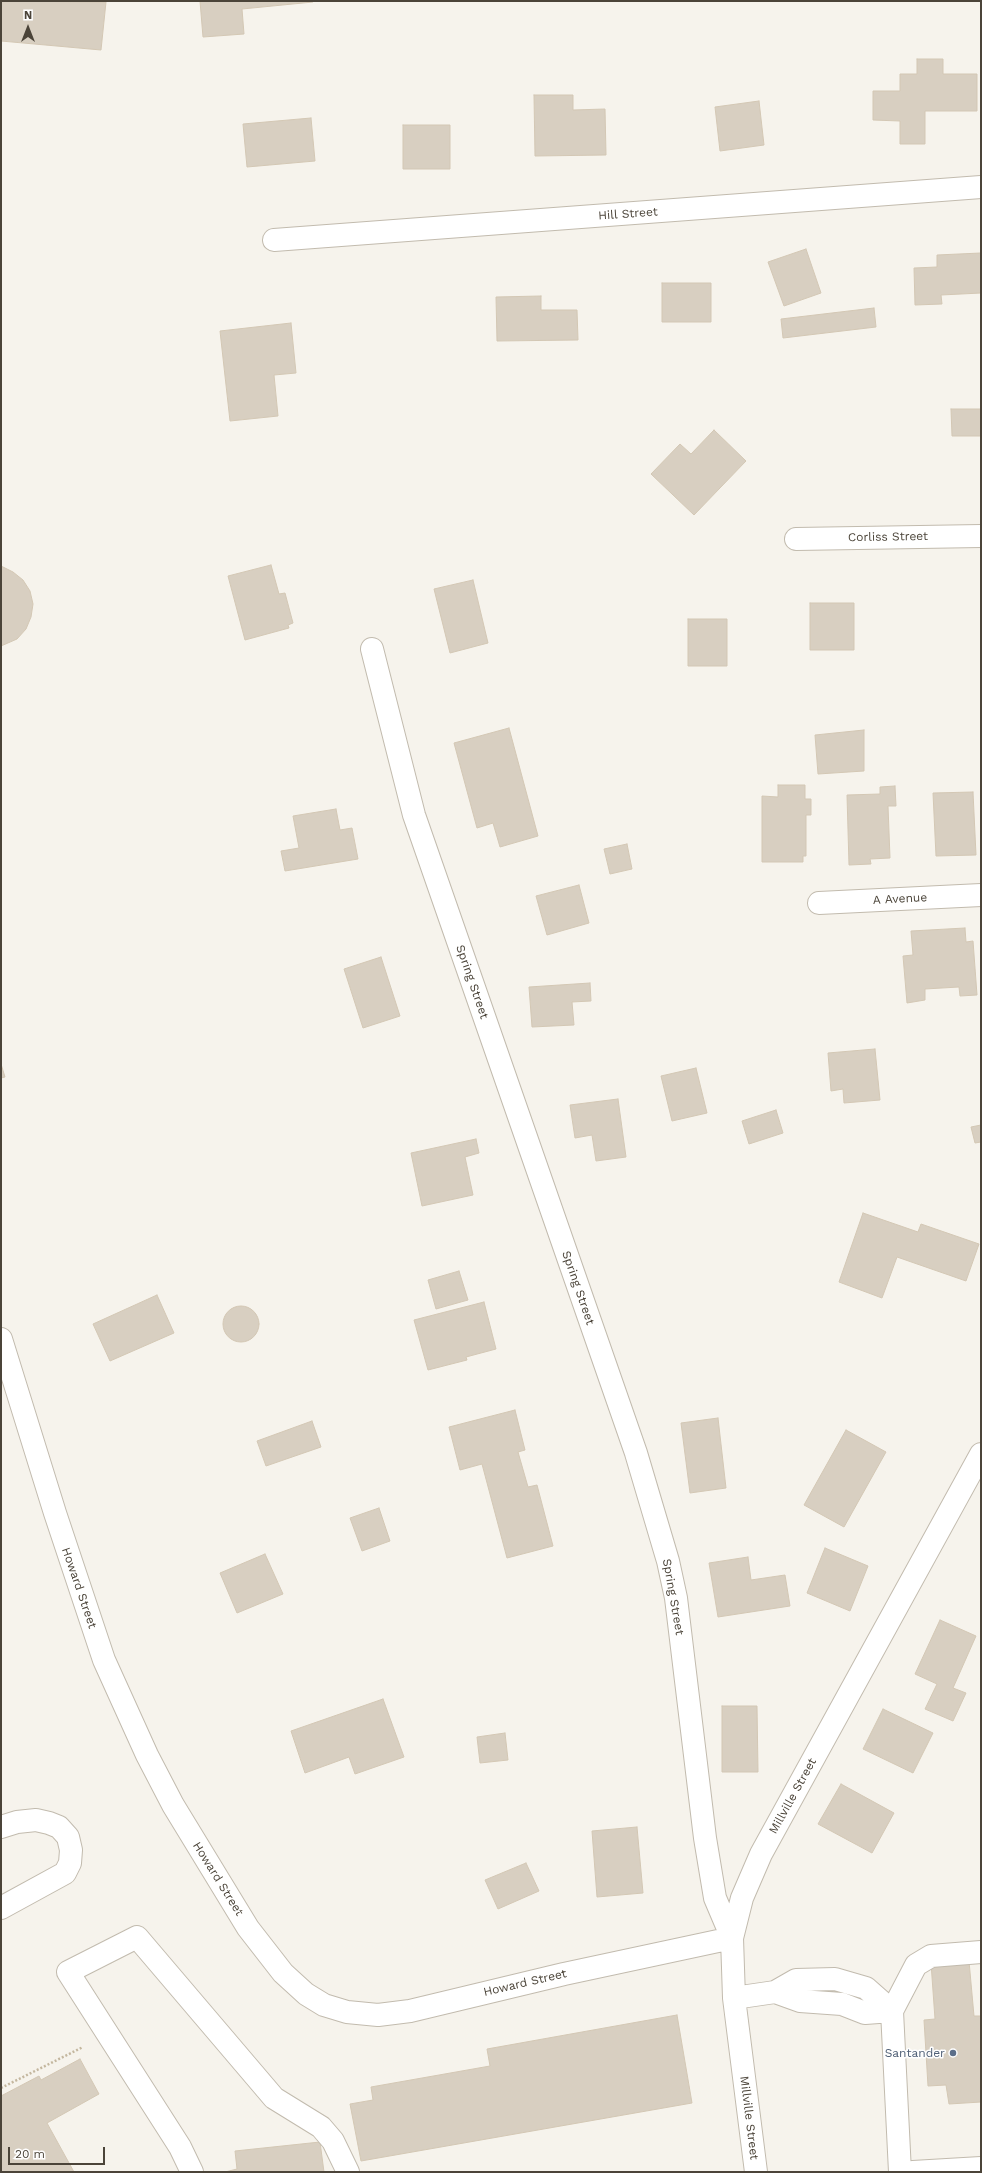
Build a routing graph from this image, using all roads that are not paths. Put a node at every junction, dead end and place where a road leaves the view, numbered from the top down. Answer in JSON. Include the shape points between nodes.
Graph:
{"nodes":[{"id":1,"x":981,"y":187,"type":"edge"},
{"id":2,"x":274,"y":240,"type":"dead end"},
{"id":3,"x":981,"y":536,"type":"edge"},
{"id":4,"x":796,"y":539,"type":"dead end"},
{"id":5,"x":372,"y":649,"type":"dead end"},
{"id":6,"x":981,"y":895,"type":"edge"},
{"id":7,"x":820,"y":903,"type":"dead end"},
{"id":8,"x":1,"y":1339,"type":"edge"},
{"id":9,"x":981,"y":1454,"type":"edge"},
{"id":10,"x":1,"y":1827,"type":"edge"},
{"id":11,"x":1,"y":1908,"type":"edge"},
{"id":12,"x":732,"y":1938,"type":"junction"},
{"id":13,"x":981,"y":1952,"type":"edge"},
{"id":14,"x":734,"y":1998,"type":"junction"},
{"id":15,"x":892,"y":2011,"type":"junction"},
{"id":16,"x":981,"y":2168,"type":"edge"},
{"id":17,"x":192,"y":2172,"type":"edge"},
{"id":18,"x":348,"y":2172,"type":"edge"},
{"id":19,"x":756,"y":2172,"type":"edge"},
{"id":20,"x":900,"y":2172,"type":"edge"},
{"id":21,"x":914,"y":2172,"type":"edge"}],
"edges":[{"from":1,"to":2,"type":"street","name":"Hill Street"},
{"from":3,"to":4,"type":"street","name":"Corliss Street"},
{"from":5,"to":12,"type":"street","name":"Spring Street","via":[[414,815],[636,1453],[668,1561],[676,1598],[705,1838],[715,1898]]},
{"from":6,"to":7,"type":"street","name":"A Avenue"},
{"from":8,"to":12,"type":"street","name":"Howard Street","via":[[54,1513],[99,1645],[147,1755],[177,1812],[248,1928],[283,1973],[306,1994],[324,2005],[347,2012],[378,2015],[410,2011],[564,1974]]},
{"from":9,"to":12,"type":"street","name":"Millville Street","via":[[760,1854],[742,1898]]},
{"from":10,"to":11,"type":"street","via":[[36,1820],[48,1822],[59,1827],[68,1837],[71,1850],[70,1863],[65,1873]]},
{"from":12,"to":14,"type":"street","name":"Millville Street"},
{"from":13,"to":15,"type":"street","via":[[931,1956],[916,1965]]},
{"from":14,"to":15,"type":"street","via":[[775,1992],[800,2001],[842,2004],[865,2013]]},
{"from":14,"to":19,"type":"street","name":"Millville Street"},
{"from":15,"to":20,"type":"street"},
{"from":16,"to":21,"type":"street"},
{"from":17,"to":18,"type":"street","via":[[180,2147],[68,1972],[136,1937],[274,2098],[320,2127],[333,2141]]}]}
